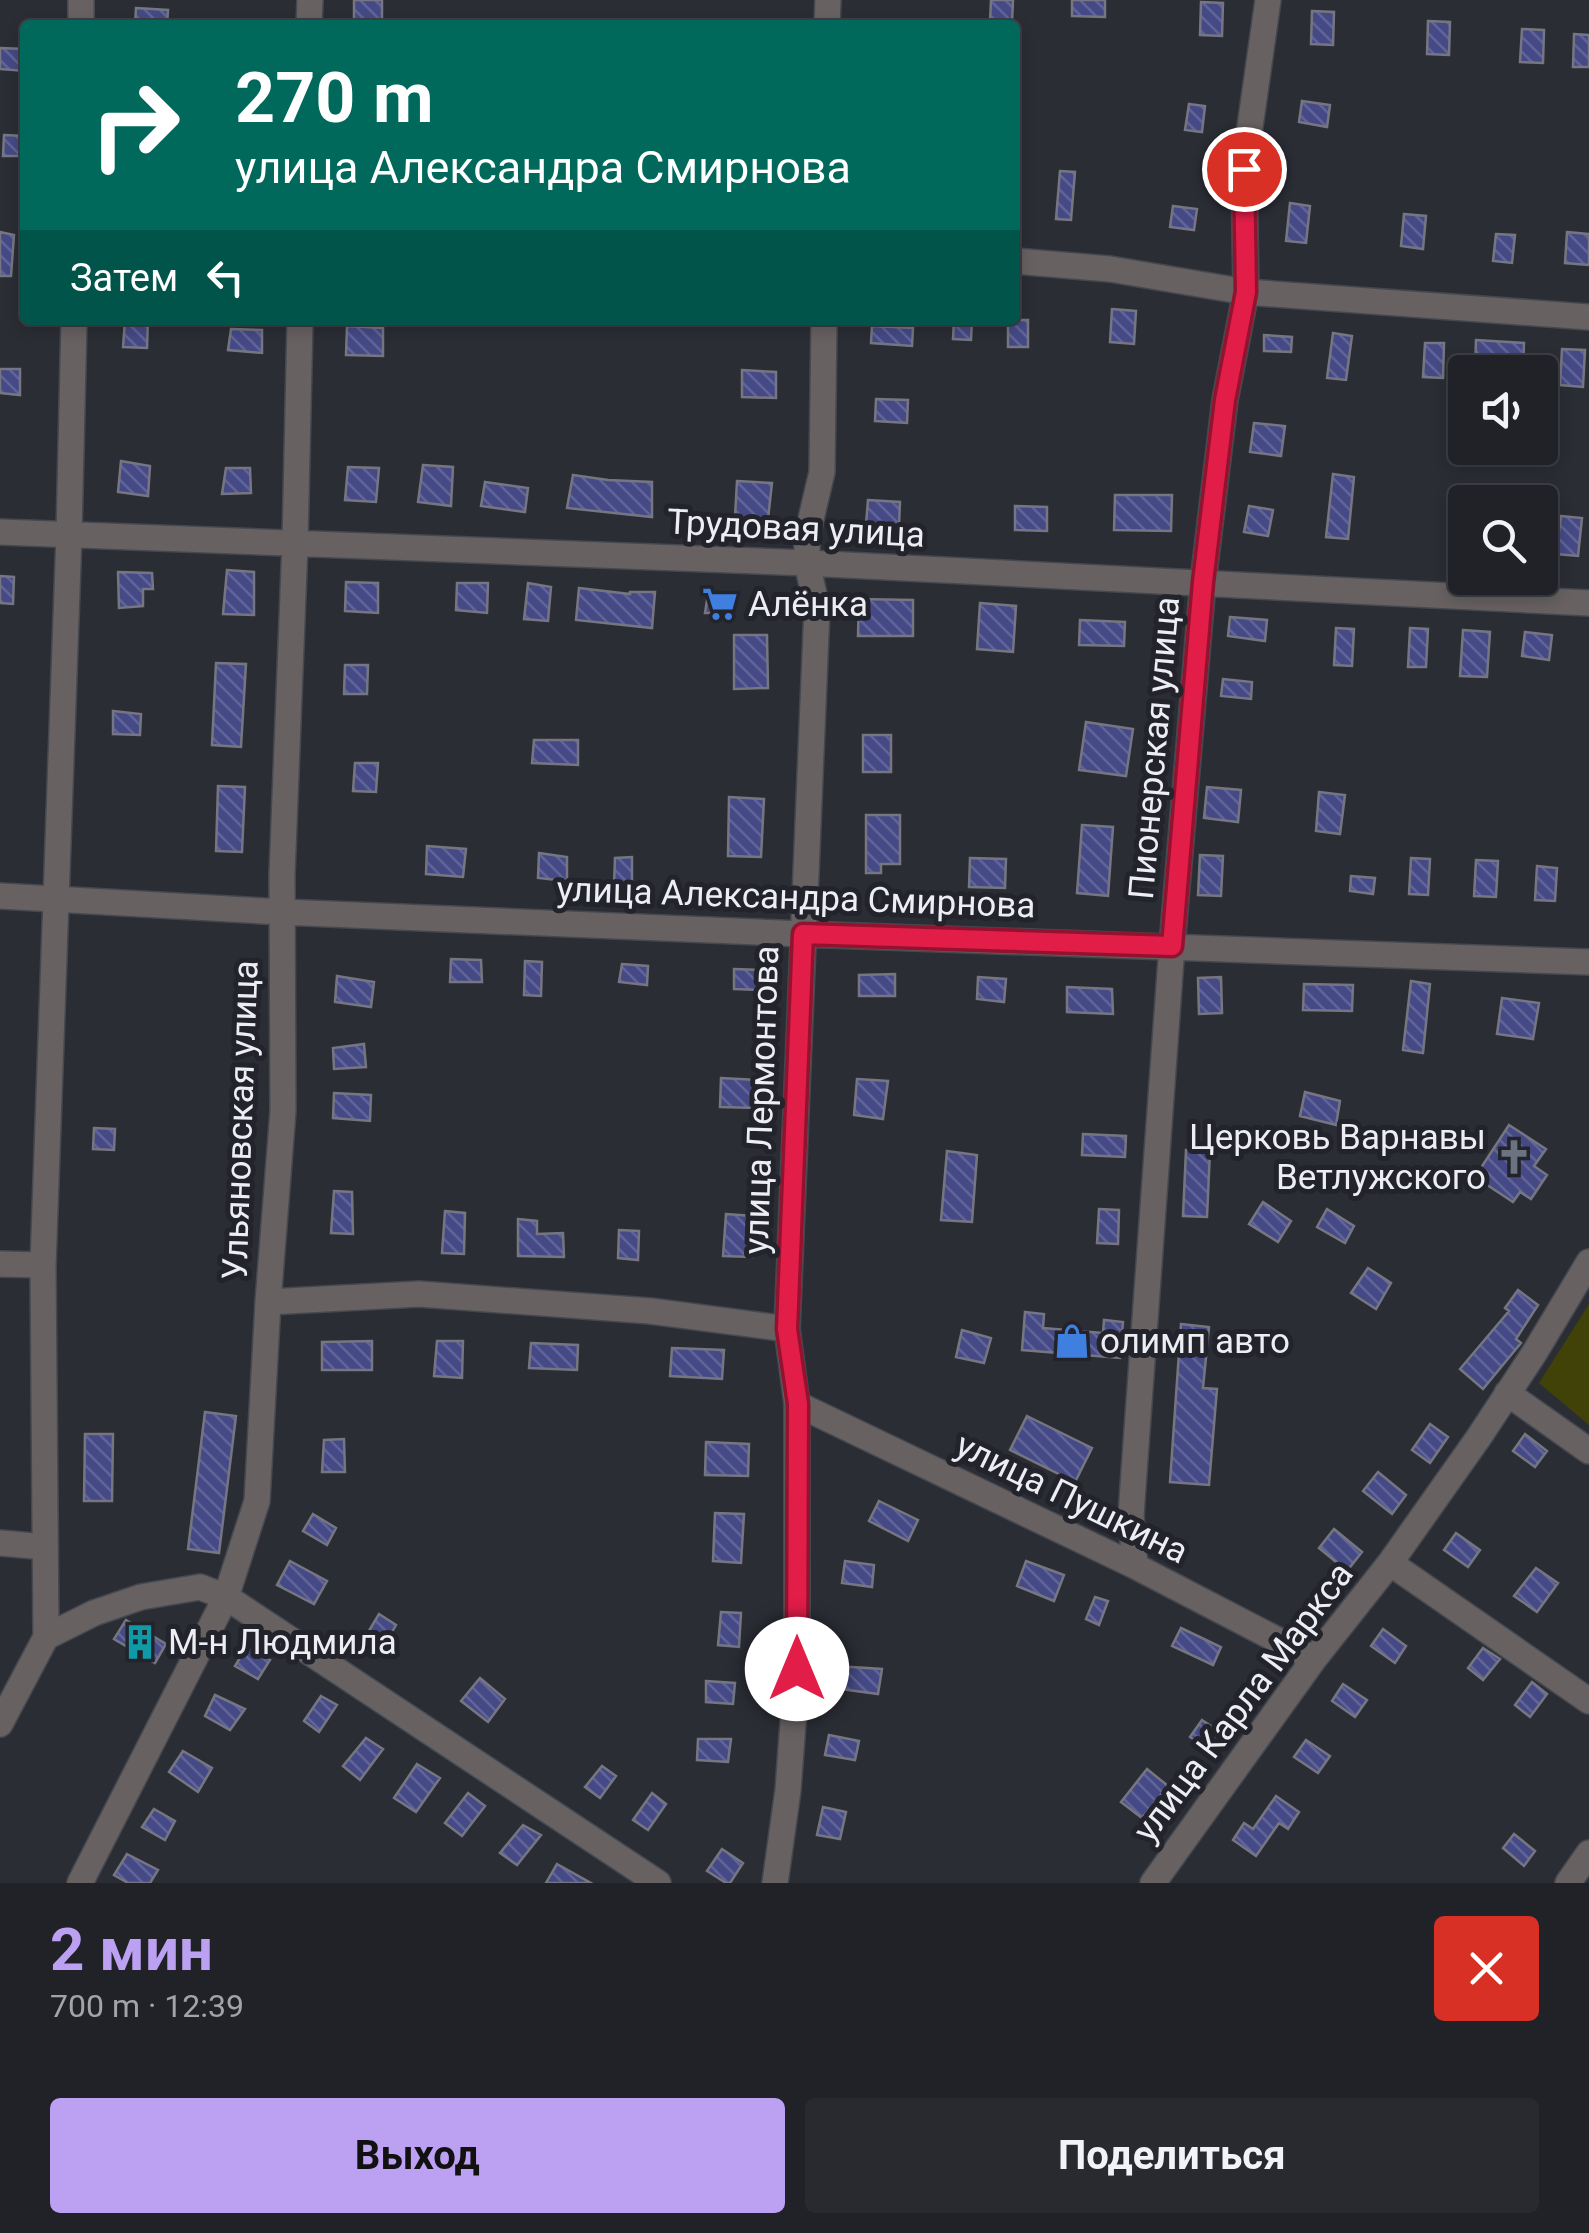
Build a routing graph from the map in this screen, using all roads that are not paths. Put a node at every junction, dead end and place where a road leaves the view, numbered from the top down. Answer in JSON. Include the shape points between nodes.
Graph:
{"nodes":[{"id":1,"x":1268,"y":0,"type":"edge"},
{"id":2,"x":1020,"y":261,"type":"edge"},
{"id":3,"x":1246,"y":292,"type":"junction"},
{"id":4,"x":1589,"y":317,"type":"edge"},
{"id":5,"x":74,"y":325,"type":"edge"},
{"id":6,"x":300,"y":325,"type":"edge"},
{"id":7,"x":824,"y":325,"type":"edge"},
{"id":8,"x":0,"y":532,"type":"edge"},
{"id":9,"x":69,"y":534,"type":"junction"},
{"id":10,"x":295,"y":543,"type":"junction"},
{"id":11,"x":807,"y":563,"type":"junction"},
{"id":12,"x":1203,"y":582,"type":"junction"},
{"id":13,"x":1589,"y":603,"type":"edge"},
{"id":14,"x":0,"y":896,"type":"edge"},
{"id":15,"x":57,"y":898,"type":"junction"},
{"id":16,"x":282,"y":912,"type":"junction"},
{"id":17,"x":803,"y":934,"type":"junction"},
{"id":18,"x":1172,"y":946,"type":"junction"},
{"id":19,"x":1589,"y":962,"type":"edge"},
{"id":20,"x":1589,"y":1262,"type":"edge"},
{"id":21,"x":0,"y":1264,"type":"edge"},
{"id":22,"x":44,"y":1265,"type":"junction"},
{"id":23,"x":268,"y":1302,"type":"junction"},
{"id":24,"x":787,"y":1329,"type":"junction"},
{"id":25,"x":1507,"y":1393,"type":"junction"},
{"id":26,"x":798,"y":1404,"type":"junction"},
{"id":27,"x":1589,"y":1451,"type":"edge"},
{"id":28,"x":0,"y":1542,"type":"edge"},
{"id":29,"x":45,"y":1548,"type":"junction"},
{"id":30,"x":1390,"y":1563,"type":"junction"},
{"id":31,"x":1135,"y":1566,"type":"junction"},
{"id":32,"x":226,"y":1596,"type":"junction"},
{"id":33,"x":46,"y":1637,"type":"junction"},
{"id":34,"x":1314,"y":1659,"type":"junction"},
{"id":35,"x":1589,"y":1701,"type":"edge"},
{"id":36,"x":0,"y":1724,"type":"edge"},
{"id":37,"x":1589,"y":1853,"type":"edge"},
{"id":38,"x":80,"y":1883,"type":"edge"},
{"id":39,"x":658,"y":1883,"type":"edge"},
{"id":40,"x":776,"y":1883,"type":"edge"},
{"id":41,"x":1153,"y":1883,"type":"edge"},
{"id":42,"x":1568,"y":1883,"type":"edge"}],
"edges":[{"from":1,"to":3,"type":"street","name":"Пионерская улица","via":[[1244,169]]},
{"from":2,"to":3,"type":"street"},
{"from":3,"to":4,"type":"street"},
{"from":3,"to":12,"type":"street","name":"Пионерская улица"},
{"from":5,"to":9,"type":"street"},
{"from":6,"to":10,"type":"street","name":"Ульяновская улица"},
{"from":7,"to":11,"type":"street","name":"улица Лермонтова","via":[[822,472]]},
{"from":8,"to":9,"type":"street","name":"Трудовая улица"},
{"from":9,"to":10,"type":"street","name":"Трудовая улица"},
{"from":9,"to":15,"type":"street"},
{"from":10,"to":11,"type":"street","name":"Трудовая улица"},
{"from":10,"to":16,"type":"street","name":"Ульяновская улица"},
{"from":11,"to":12,"type":"street","name":"Трудовая улица"},
{"from":11,"to":17,"type":"street","name":"улица Лермонтова","via":[[817,608]]},
{"from":12,"to":13,"type":"street","name":"Трудовая улица"},
{"from":12,"to":18,"type":"street","name":"Пионерская улица"},
{"from":14,"to":15,"type":"street","name":"улица Александра Смирнова"},
{"from":15,"to":16,"type":"street","name":"улица Александра Смирнова"},
{"from":15,"to":22,"type":"street"},
{"from":16,"to":17,"type":"street","name":"улица Александра Смирнова"},
{"from":16,"to":23,"type":"street","name":"Ульяновская улица","via":[[283,1112]]},
{"from":17,"to":18,"type":"street","name":"улица Александра Смирнова"},
{"from":17,"to":24,"type":"street","name":"улица Лермонтова"},
{"from":18,"to":19,"type":"street","name":"улица Александра Смирнова"},
{"from":18,"to":31,"type":"street","name":"Пионерская улица","via":[[1131,1516]]},
{"from":20,"to":25,"type":"street","name":"улица Карла Маркса"},
{"from":21,"to":22,"type":"street"},
{"from":22,"to":29,"type":"street"},
{"from":23,"to":24,"type":"street","via":[[419,1294]]},
{"from":23,"to":32,"type":"street","name":"Ульяновская улица","via":[[257,1502]]},
{"from":24,"to":26,"type":"street","name":"улица Лермонтова"},
{"from":25,"to":27,"type":"street"},
{"from":25,"to":30,"type":"street","name":"улица Карла Маркса"},
{"from":26,"to":31,"type":"street","name":"улица Пушкина"},
{"from":26,"to":40,"type":"street","name":"улица Лермонтова","via":[[797,1669]]},
{"from":28,"to":29,"type":"street"},
{"from":29,"to":33,"type":"street"},
{"from":30,"to":34,"type":"street","name":"улица Карла Маркса"},
{"from":30,"to":35,"type":"street","name":"улица Карла Маркса"},
{"from":31,"to":34,"type":"street","name":"улица Пушкина"},
{"from":32,"to":33,"type":"street","via":[[200,1587],[141,1596]]},
{"from":32,"to":38,"type":"street","name":"Ульяновская улица"},
{"from":32,"to":39,"type":"street"},
{"from":33,"to":36,"type":"street"},
{"from":34,"to":41,"type":"street","name":"улица Карла Маркса"},
{"from":37,"to":42,"type":"street"}]}
